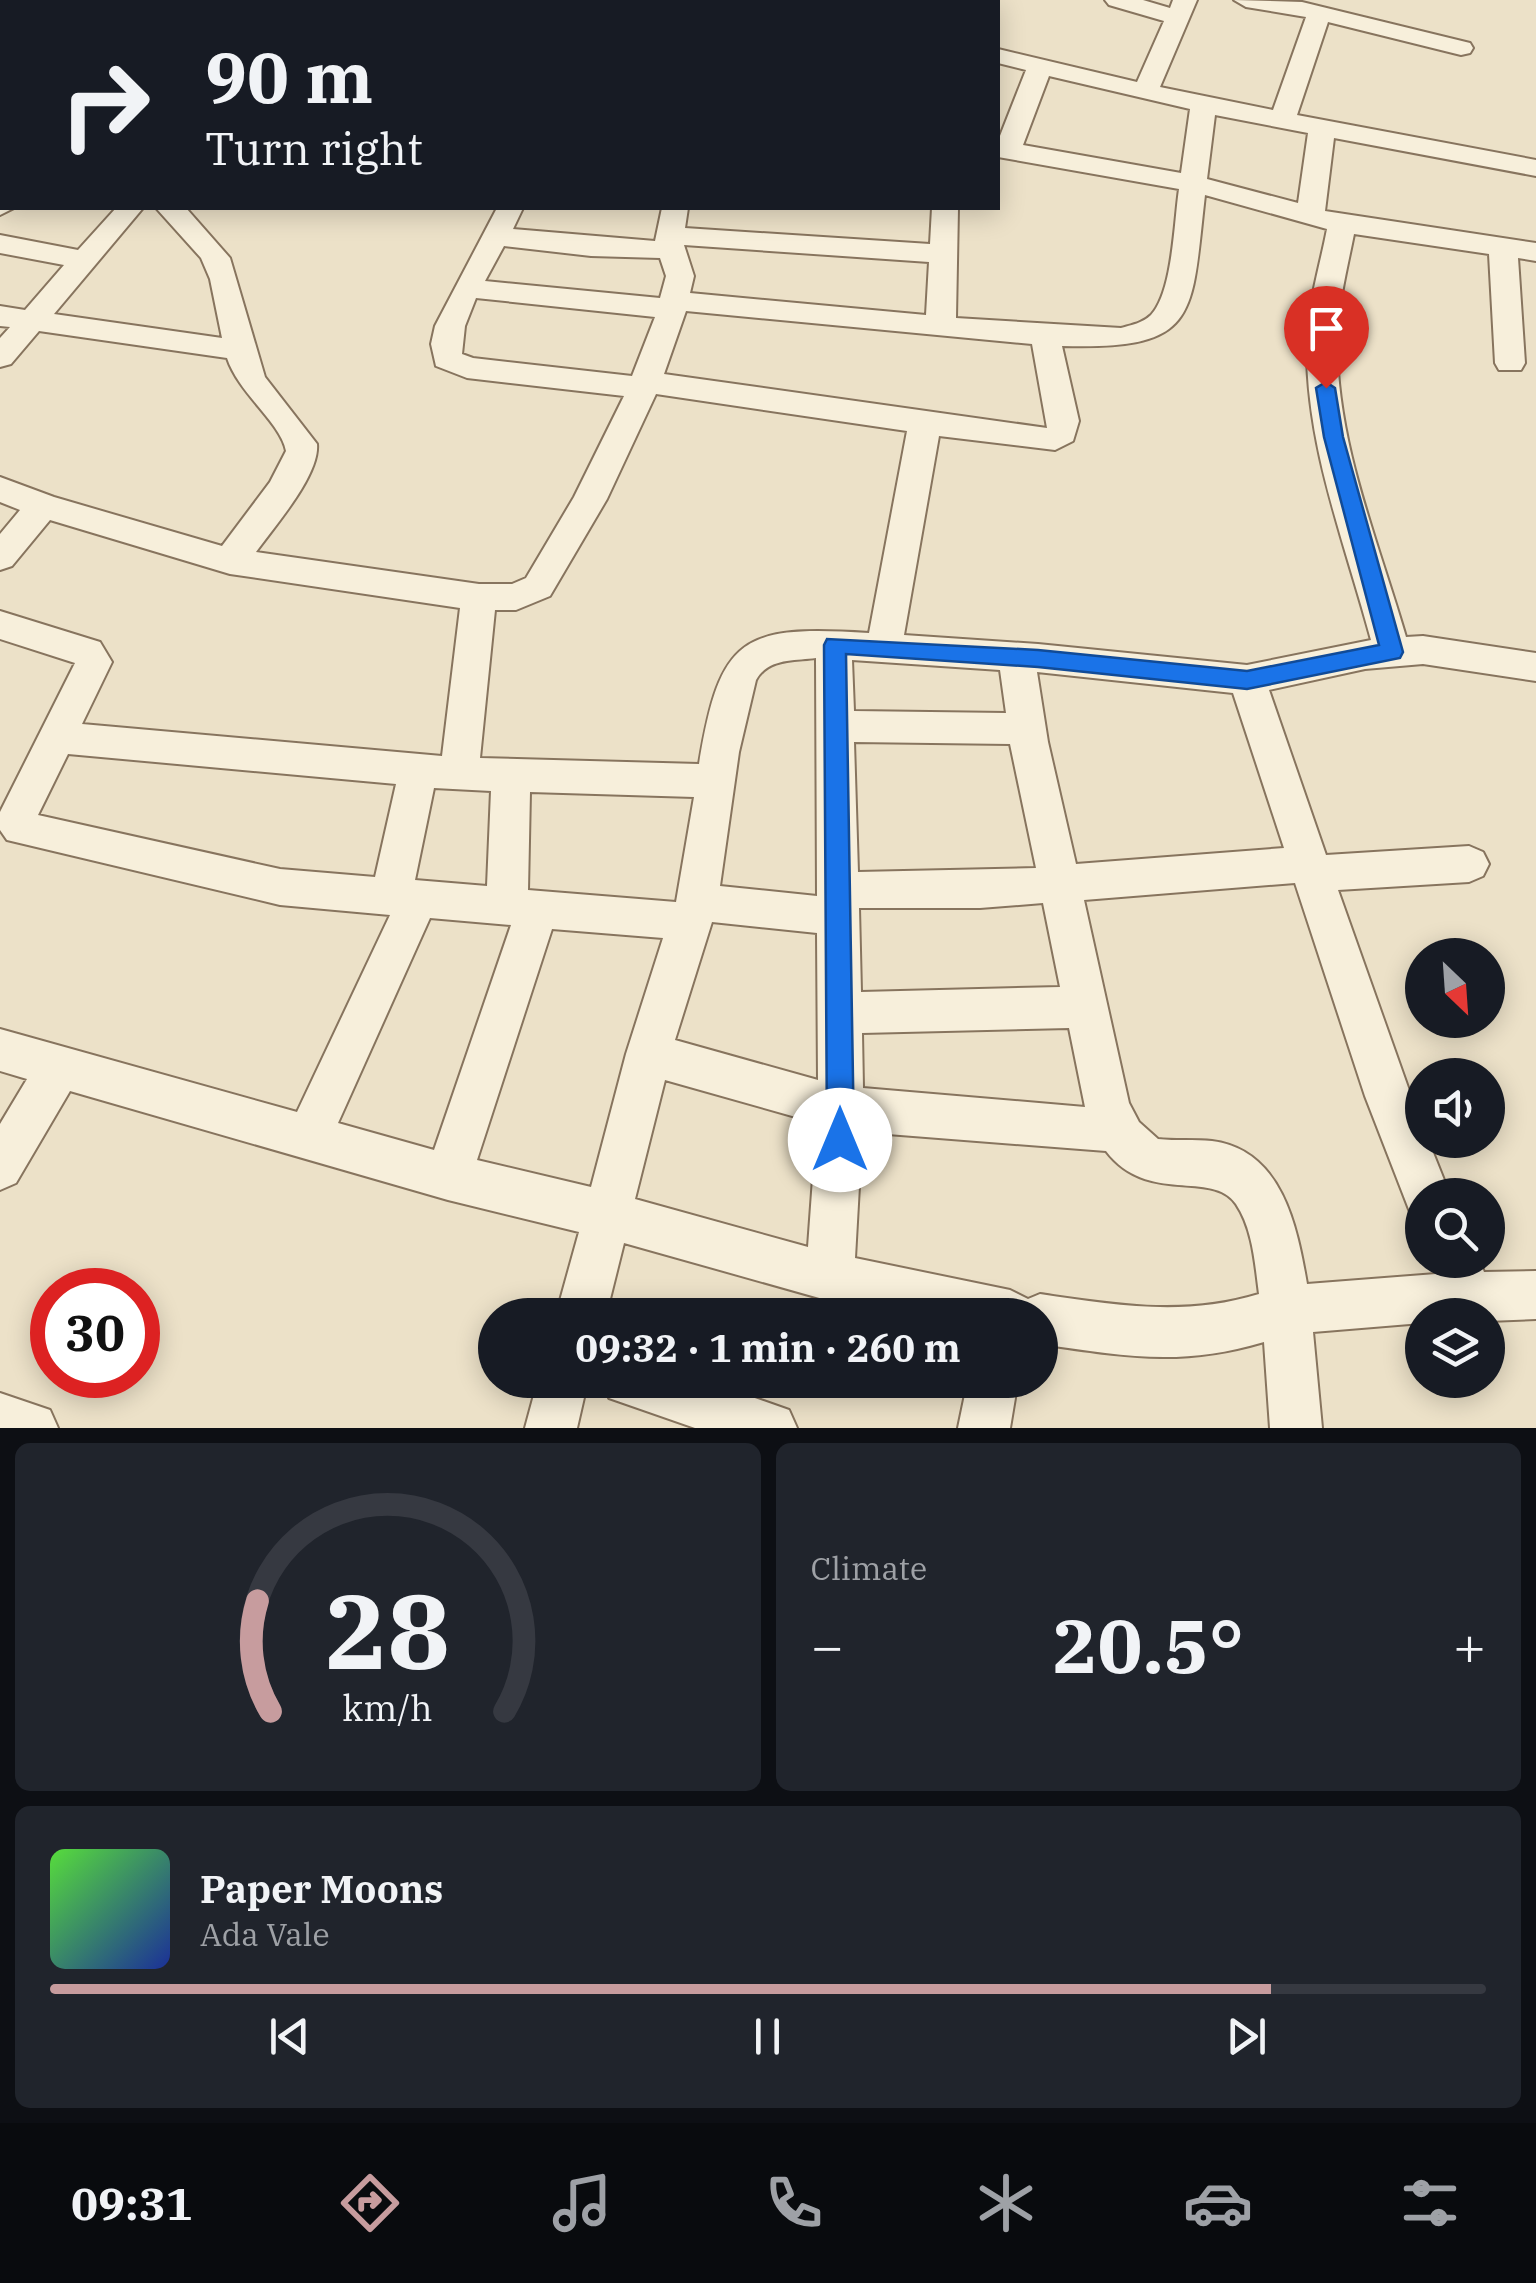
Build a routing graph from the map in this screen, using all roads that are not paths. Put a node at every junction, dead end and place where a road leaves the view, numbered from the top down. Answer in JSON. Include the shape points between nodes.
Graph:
{"nodes":[{"id":1,"x":1117,"y":0,"type":"edge"},
{"id":2,"x":1246,"y":0,"type":"edge"},
{"id":3,"x":1183,"y":9,"type":"edge"},
{"id":4,"x":1333,"y":10,"type":"edge"},
{"id":5,"x":1462,"y":48,"type":"dead end"},
{"id":6,"x":1000,"y":57,"type":"edge"},
{"id":7,"x":1040,"y":67,"type":"junction"},
{"id":8,"x":1145,"y":92,"type":"junction"},
{"id":9,"x":1202,"y":104,"type":"junction"},
{"id":10,"x":1282,"y":118,"type":"junction"},
{"id":11,"x":1322,"y":126,"type":"junction"},
{"id":12,"x":1002,"y":150,"type":"edge"},
{"id":13,"x":1536,"y":168,"type":"edge"},
{"id":14,"x":1192,"y":183,"type":"junction"},
{"id":15,"x":128,"y":210,"type":"edge"},
{"id":16,"x":172,"y":210,"type":"edge"},
{"id":17,"x":509,"y":210,"type":"edge"},
{"id":18,"x":945,"y":210,"type":"edge"},
{"id":19,"x":1310,"y":216,"type":"junction"},
{"id":20,"x":1342,"y":224,"type":"junction"},
{"id":21,"x":672,"y":231,"type":"edge"},
{"id":22,"x":495,"y":236,"type":"junction"},
{"id":23,"x":1504,"y":248,"type":"junction"},
{"id":24,"x":3,"y":249,"type":"edge"},
{"id":25,"x":1536,"y":252,"type":"edge"},
{"id":26,"x":945,"y":254,"type":"junction"},
{"id":27,"x":83,"y":260,"type":"junction"},
{"id":28,"x":467,"y":288,"type":"junction"},
{"id":29,"x":672,"y":305,"type":"junction"},
{"id":30,"x":0,"y":316,"type":"edge"},
{"id":31,"x":35,"y":322,"type":"junction"},
{"id":32,"x":942,"y":325,"type":"junction"},
{"id":33,"x":1046,"y":336,"type":"junction"},
{"id":34,"x":239,"y":350,"type":"junction"},
{"id":35,"x":0,"y":357,"type":"edge"},
{"id":36,"x":1510,"y":363,"type":"dead end"},
{"id":37,"x":644,"y":386,"type":"junction"},
{"id":38,"x":925,"y":423,"type":"junction"},
{"id":39,"x":0,"y":489,"type":"edge"},
{"id":40,"x":42,"y":506,"type":"junction"},
{"id":41,"x":0,"y":556,"type":"edge"},
{"id":42,"x":230,"y":561,"type":"junction"},
{"id":43,"x":479,"y":597,"type":"junction"},
{"id":44,"x":0,"y":625,"type":"edge"},
{"id":45,"x":834,"y":645,"type":"junction"},
{"id":46,"x":884,"y":648,"type":"junction"},
{"id":47,"x":1392,"y":652,"type":"junction"},
{"id":48,"x":1016,"y":657,"type":"junction"},
{"id":49,"x":1536,"y":667,"type":"edge"},
{"id":50,"x":1247,"y":680,"type":"junction"},
{"id":51,"x":833,"y":726,"type":"junction"},
{"id":52,"x":1027,"y":730,"type":"junction"},
{"id":53,"x":57,"y":737,"type":"junction"},
{"id":54,"x":418,"y":770,"type":"junction"},
{"id":55,"x":459,"y":774,"type":"junction"},
{"id":56,"x":510,"y":776,"type":"junction"},
{"id":57,"x":715,"y":781,"type":"junction"},
{"id":58,"x":1469,"y":864,"type":"dead end"},
{"id":59,"x":1309,"y":869,"type":"junction"},
{"id":60,"x":1062,"y":885,"type":"junction"},
{"id":61,"x":405,"y":897,"type":"junction"},
{"id":62,"x":836,"y":903,"type":"junction"},
{"id":63,"x":523,"y":906,"type":"junction"},
{"id":64,"x":694,"y":912,"type":"junction"},
{"id":65,"x":1087,"y":1008,"type":"junction"},
{"id":66,"x":839,"y":1013,"type":"junction"},
{"id":67,"x":0,"y":1050,"type":"edge"},
{"id":68,"x":648,"y":1054,"type":"junction"},
{"id":69,"x":60,"y":1066,"type":"junction"},
{"id":70,"x":841,"y":1108,"type":"junction"},
{"id":71,"x":1116,"y":1128,"type":"junction"},
{"id":72,"x":309,"y":1137,"type":"junction"},
{"id":73,"x":0,"y":1167,"type":"edge"},
{"id":74,"x":448,"y":1176,"type":"junction"},
{"id":75,"x":1420,"y":1178,"type":"edge"},
{"id":76,"x":609,"y":1215,"type":"junction"},
{"id":77,"x":830,"y":1277,"type":"junction"},
{"id":78,"x":1462,"y":1278,"type":"edge"},
{"id":79,"x":1536,"y":1296,"type":"edge"},
{"id":80,"x":586,"y":1298,"type":"edge"},
{"id":81,"x":927,"y":1298,"type":"edge"},
{"id":82,"x":1286,"y":1312,"type":"junction"},
{"id":83,"x":1058,"y":1322,"type":"edge"},
{"id":84,"x":558,"y":1398,"type":"edge"},
{"id":85,"x":682,"y":1398,"type":"edge"},
{"id":86,"x":989,"y":1398,"type":"edge"},
{"id":87,"x":0,"y":1419,"type":"edge"},
{"id":88,"x":32,"y":1428,"type":"edge"},
{"id":89,"x":550,"y":1428,"type":"edge"},
{"id":90,"x":771,"y":1428,"type":"edge"},
{"id":91,"x":984,"y":1428,"type":"edge"},
{"id":92,"x":1296,"y":1428,"type":"edge"}],
"edges":[{"from":1,"to":3,"type":"street"},
{"from":2,"to":4,"type":"street"},
{"from":3,"to":8,"type":"street"},
{"from":4,"to":5,"type":"street"},
{"from":4,"to":10,"type":"street"},
{"from":6,"to":7,"type":"street"},
{"from":7,"to":8,"type":"street"},
{"from":7,"to":12,"type":"street"},
{"from":8,"to":9,"type":"street"},
{"from":9,"to":10,"type":"street"},
{"from":9,"to":14,"type":"street"},
{"from":10,"to":11,"type":"street"},
{"from":11,"to":13,"type":"street"},
{"from":11,"to":19,"type":"street"},
{"from":12,"to":14,"type":"street"},
{"from":14,"to":19,"type":"street"},
{"from":14,"to":33,"type":"street","via":[[1180,285],[1165,320],[1122,338]]},
{"from":15,"to":27,"type":"street"},
{"from":16,"to":34,"type":"street","via":[[220,267]]},
{"from":17,"to":22,"type":"street"},
{"from":18,"to":26,"type":"street"},
{"from":19,"to":20,"type":"street"},
{"from":20,"to":23,"type":"street"},
{"from":20,"to":47,"type":"street","via":[[1322,343],[1326,388]]},
{"from":21,"to":22,"type":"street","via":[[590,247]]},
{"from":21,"to":26,"type":"street"},
{"from":21,"to":29,"type":"street","via":[[680,276]]},
{"from":22,"to":28,"type":"street"},
{"from":23,"to":25,"type":"street"},
{"from":23,"to":36,"type":"street"},
{"from":24,"to":27,"type":"street"},
{"from":26,"to":32,"type":"street"},
{"from":27,"to":31,"type":"street"},
{"from":28,"to":29,"type":"street"},
{"from":28,"to":37,"type":"street","via":[[446,337],[444,352],[453,365]]},
{"from":29,"to":32,"type":"street"},
{"from":29,"to":37,"type":"street"},
{"from":30,"to":31,"type":"street"},
{"from":31,"to":34,"type":"street"},
{"from":31,"to":35,"type":"street"},
{"from":32,"to":33,"type":"street"},
{"from":33,"to":38,"type":"street","via":[[1062,433],[1027,438]]},
{"from":34,"to":42,"type":"street","via":[[261,397],[303,446],[296,468]]},
{"from":37,"to":38,"type":"street"},
{"from":37,"to":43,"type":"street","via":[[538,587],[516,597]]},
{"from":38,"to":46,"type":"street"},
{"from":39,"to":40,"type":"street"},
{"from":40,"to":41,"type":"street"},
{"from":40,"to":42,"type":"street"},
{"from":42,"to":43,"type":"street"},
{"from":43,"to":55,"type":"street"},
{"from":44,"to":53,"type":"street","via":[[92,656],[93,668]]},
{"from":45,"to":46,"type":"street"},
{"from":45,"to":51,"type":"street"},
{"from":45,"to":57,"type":"street","via":[[781,646],[748,661]]},
{"from":46,"to":48,"type":"street"},
{"from":47,"to":49,"type":"street","via":[[1454,652]]},
{"from":47,"to":50,"type":"street"},
{"from":48,"to":50,"type":"street"},
{"from":48,"to":52,"type":"street"},
{"from":50,"to":59,"type":"street"},
{"from":51,"to":52,"type":"street"},
{"from":51,"to":62,"type":"street"},
{"from":52,"to":60,"type":"street"},
{"from":53,"to":54,"type":"street"},
{"from":53,"to":61,"type":"street","via":[[21,809],[21,828],[280,886]]},
{"from":54,"to":55,"type":"street"},
{"from":54,"to":61,"type":"street"},
{"from":55,"to":56,"type":"street"},
{"from":56,"to":57,"type":"street"},
{"from":56,"to":63,"type":"street"},
{"from":57,"to":64,"type":"street"},
{"from":58,"to":59,"type":"street"},
{"from":59,"to":60,"type":"street"},
{"from":59,"to":75,"type":"street"},
{"from":60,"to":62,"type":"street"},
{"from":60,"to":65,"type":"street"},
{"from":61,"to":63,"type":"street"},
{"from":61,"to":72,"type":"street"},
{"from":62,"to":64,"type":"street"},
{"from":62,"to":66,"type":"street"},
{"from":63,"to":64,"type":"street"},
{"from":63,"to":74,"type":"street"},
{"from":64,"to":68,"type":"street"},
{"from":65,"to":66,"type":"street"},
{"from":65,"to":71,"type":"street"},
{"from":66,"to":70,"type":"street"},
{"from":67,"to":69,"type":"street"},
{"from":68,"to":70,"type":"street"},
{"from":68,"to":76,"type":"street"},
{"from":69,"to":72,"type":"street"},
{"from":69,"to":73,"type":"street"},
{"from":70,"to":71,"type":"street"},
{"from":70,"to":77,"type":"street"},
{"from":71,"to":82,"type":"street","via":[[1156,1164],[1225,1166],[1253,1185],[1266,1210]]},
{"from":72,"to":74,"type":"street"},
{"from":74,"to":76,"type":"street"},
{"from":76,"to":77,"type":"street"},
{"from":76,"to":80,"type":"street"},
{"from":77,"to":81,"type":"street"},
{"from":78,"to":79,"type":"street"},
{"from":78,"to":82,"type":"street"},
{"from":82,"to":83,"type":"street","via":[[1199,1333]]},
{"from":82,"to":92,"type":"street"},
{"from":84,"to":89,"type":"street"},
{"from":85,"to":90,"type":"street"},
{"from":86,"to":91,"type":"street"},
{"from":87,"to":88,"type":"street"}]}
